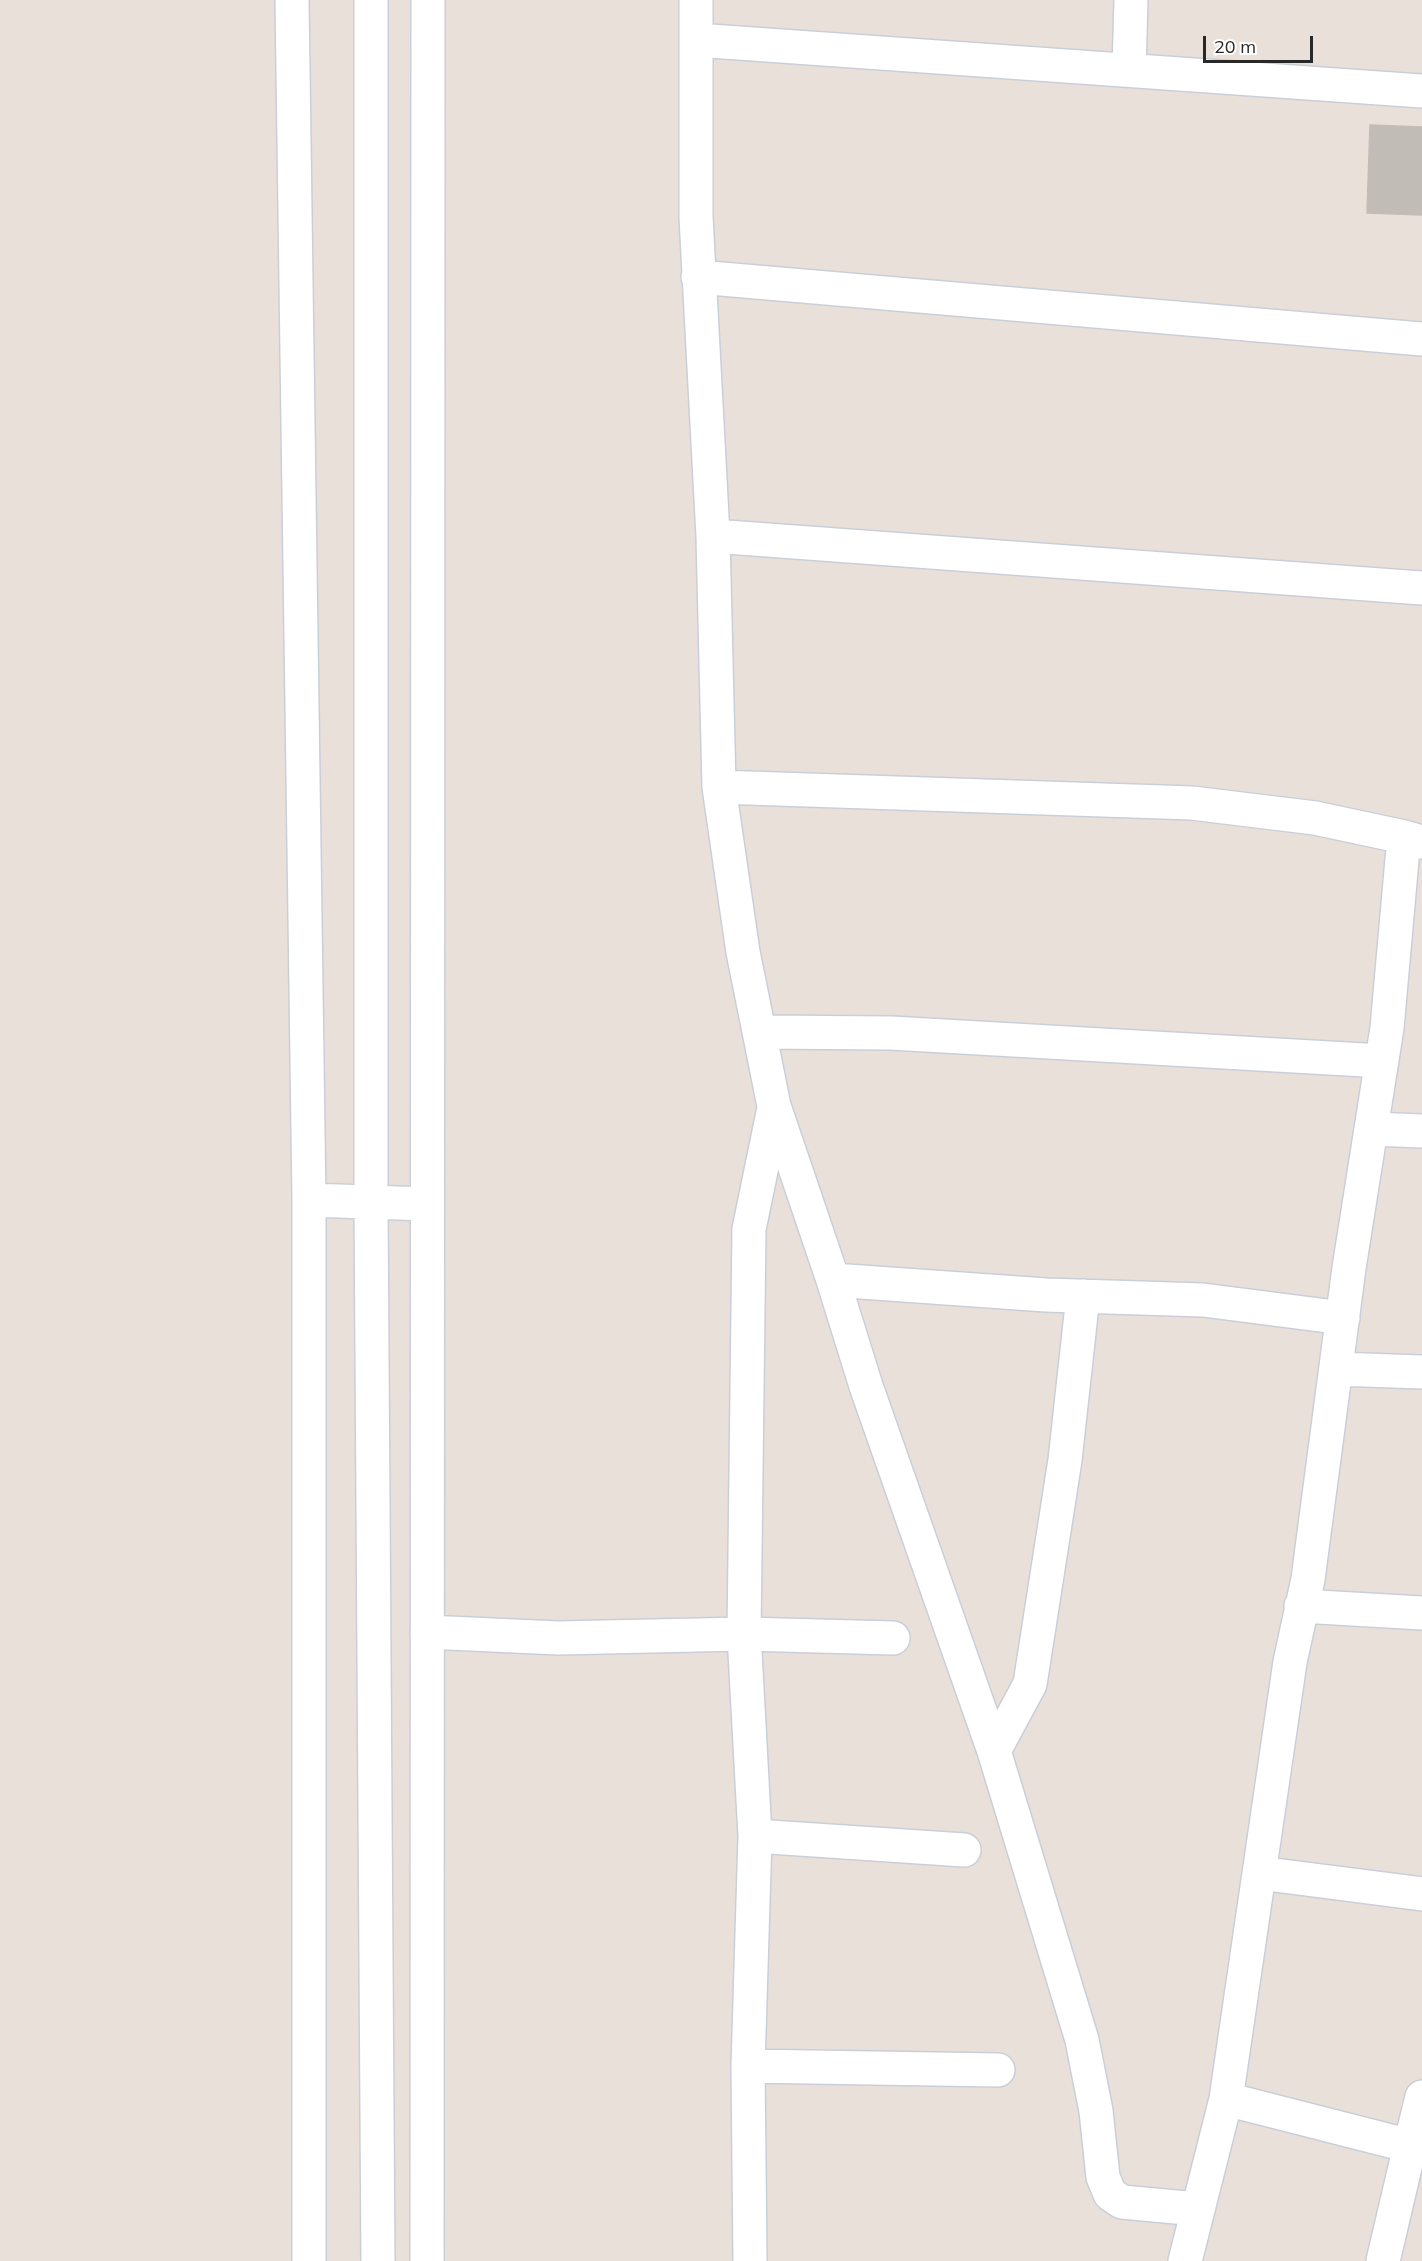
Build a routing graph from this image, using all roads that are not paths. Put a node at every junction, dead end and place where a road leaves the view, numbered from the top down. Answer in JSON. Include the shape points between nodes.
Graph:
{"nodes":[{"id":1,"x":292,"y":0,"type":"edge"},
{"id":2,"x":371,"y":0,"type":"edge"},
{"id":3,"x":428,"y":0,"type":"edge"},
{"id":4,"x":696,"y":0,"type":"edge"},
{"id":5,"x":1131,"y":0,"type":"edge"},
{"id":6,"x":696,"y":40,"type":"junction"},
{"id":7,"x":1129,"y":70,"type":"junction"},
{"id":8,"x":1422,"y":91,"type":"edge"},
{"id":9,"x":698,"y":277,"type":"junction"},
{"id":10,"x":1422,"y":339,"type":"edge"},
{"id":11,"x":713,"y":536,"type":"junction"},
{"id":12,"x":1422,"y":588,"type":"edge"},
{"id":13,"x":719,"y":787,"type":"junction"},
{"id":14,"x":1413,"y":839,"type":"edge"},
{"id":15,"x":759,"y":1032,"type":"junction"},
{"id":16,"x":1382,"y":1061,"type":"junction"},
{"id":17,"x":774,"y":1106,"type":"junction"},
{"id":18,"x":1371,"y":1129,"type":"junction"},
{"id":19,"x":1422,"y":1131,"type":"edge"},
{"id":20,"x":342,"y":1201,"type":"junction"},
{"id":21,"x":427,"y":1204,"type":"junction"},
{"id":22,"x":833,"y":1280,"type":"junction"},
{"id":23,"x":1083,"y":1296,"type":"junction"},
{"id":24,"x":1343,"y":1318,"type":"junction"},
{"id":25,"x":1336,"y":1369,"type":"junction"},
{"id":26,"x":1422,"y":1372,"type":"edge"},
{"id":27,"x":1301,"y":1606,"type":"junction"},
{"id":28,"x":1422,"y":1613,"type":"edge"},
{"id":29,"x":427,"y":1632,"type":"junction"},
{"id":30,"x":744,"y":1634,"type":"junction"},
{"id":31,"x":893,"y":1638,"type":"dead end"},
{"id":32,"x":994,"y":1751,"type":"junction"},
{"id":33,"x":755,"y":1836,"type":"junction"},
{"id":34,"x":964,"y":1850,"type":"dead end"},
{"id":35,"x":1259,"y":1873,"type":"junction"},
{"id":36,"x":1422,"y":1894,"type":"edge"},
{"id":37,"x":748,"y":2066,"type":"junction"},
{"id":38,"x":998,"y":2070,"type":"dead end"},
{"id":39,"x":1422,"y":2097,"type":"edge"},
{"id":40,"x":1226,"y":2099,"type":"junction"},
{"id":41,"x":1416,"y":2148,"type":"edge"},
{"id":42,"x":377,"y":2149,"type":"junction"},
{"id":43,"x":427,"y":2151,"type":"junction"},
{"id":44,"x":1197,"y":2209,"type":"junction"},
{"id":45,"x":309,"y":2261,"type":"edge"},
{"id":46,"x":378,"y":2261,"type":"edge"},
{"id":47,"x":427,"y":2261,"type":"edge"},
{"id":48,"x":750,"y":2261,"type":"edge"},
{"id":49,"x":1185,"y":2261,"type":"edge"},
{"id":50,"x":1383,"y":2261,"type":"edge"}],
"edges":[{"from":1,"to":20,"type":"street"},
{"from":2,"to":20,"type":"street"},
{"from":3,"to":21,"type":"street"},
{"from":4,"to":6,"type":"street"},
{"from":5,"to":7,"type":"street"},
{"from":6,"to":7,"type":"street"},
{"from":6,"to":9,"type":"street"},
{"from":7,"to":8,"type":"street"},
{"from":9,"to":10,"type":"street"},
{"from":9,"to":11,"type":"street"},
{"from":11,"to":12,"type":"street"},
{"from":11,"to":13,"type":"street"},
{"from":13,"to":14,"type":"street","via":[[1192,802],[1316,818]]},
{"from":13,"to":15,"type":"street"},
{"from":14,"to":16,"type":"street"},
{"from":15,"to":16,"type":"street","via":[[891,1033]]},
{"from":15,"to":17,"type":"street"},
{"from":16,"to":18,"type":"street"},
{"from":17,"to":22,"type":"street"},
{"from":17,"to":30,"type":"street","via":[[749,1229]]},
{"from":18,"to":19,"type":"street"},
{"from":18,"to":24,"type":"street"},
{"from":20,"to":21,"type":"street"},
{"from":20,"to":42,"type":"street"},
{"from":20,"to":45,"type":"street"},
{"from":21,"to":29,"type":"street"},
{"from":22,"to":23,"type":"street"},
{"from":22,"to":32,"type":"street","via":[[866,1386]]},
{"from":23,"to":24,"type":"street","via":[[1203,1300]]},
{"from":23,"to":32,"type":"street","via":[[1065,1460],[1030,1684]]},
{"from":24,"to":25,"type":"street"},
{"from":25,"to":26,"type":"street"},
{"from":25,"to":27,"type":"street"},
{"from":27,"to":28,"type":"street"},
{"from":27,"to":35,"type":"street"},
{"from":29,"to":30,"type":"street","via":[[558,1638]]},
{"from":29,"to":43,"type":"street"},
{"from":30,"to":31,"type":"street"},
{"from":30,"to":33,"type":"street"},
{"from":32,"to":44,"type":"street","via":[[1082,2040],[1096,2111],[1103,2177],[1110,2194],[1122,2202]]},
{"from":33,"to":34,"type":"street"},
{"from":33,"to":37,"type":"street"},
{"from":35,"to":36,"type":"street"},
{"from":35,"to":40,"type":"street"},
{"from":37,"to":38,"type":"street"},
{"from":37,"to":48,"type":"street"},
{"from":39,"to":41,"type":"street"},
{"from":40,"to":41,"type":"street"},
{"from":40,"to":44,"type":"street"},
{"from":41,"to":50,"type":"street"},
{"from":42,"to":43,"type":"street"},
{"from":42,"to":46,"type":"street"},
{"from":43,"to":47,"type":"street"},
{"from":44,"to":49,"type":"street"}]}
